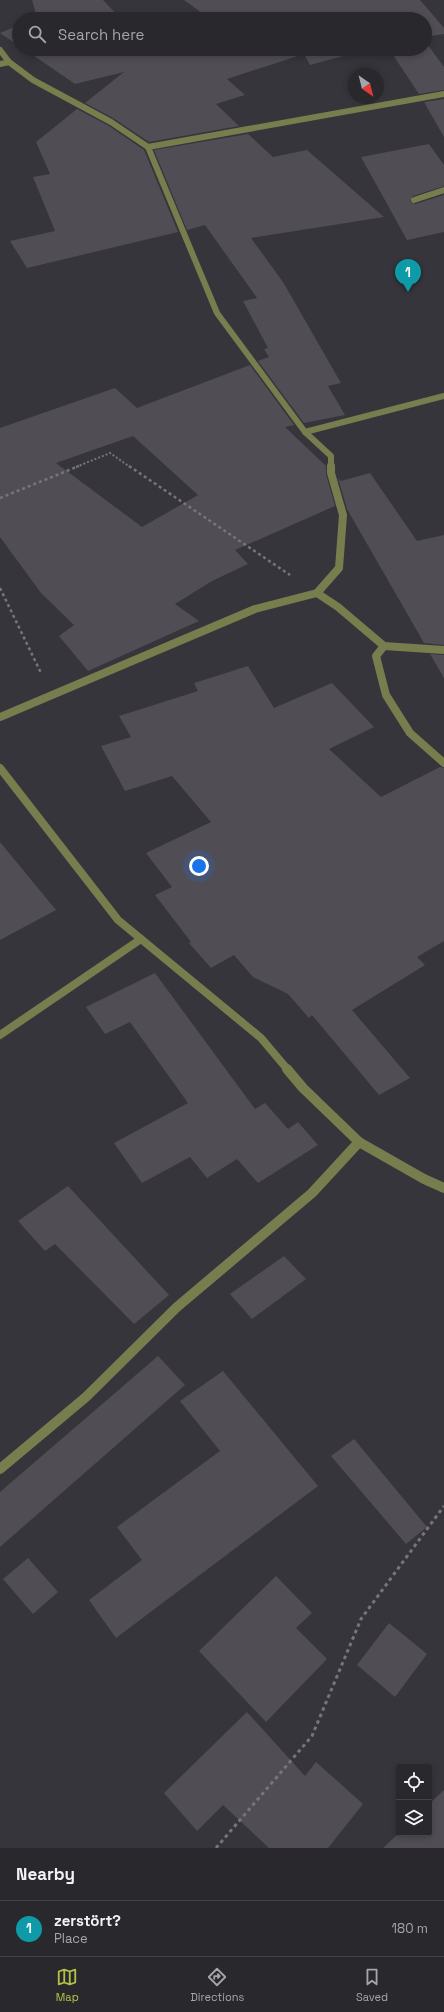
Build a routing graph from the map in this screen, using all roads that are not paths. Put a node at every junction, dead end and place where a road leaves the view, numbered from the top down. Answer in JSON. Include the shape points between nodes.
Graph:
{"nodes":[{"id":1,"x":0,"y":50,"type":"edge"},
{"id":2,"x":9,"y":62,"type":"junction"},
{"id":3,"x":0,"y":64,"type":"edge"},
{"id":4,"x":444,"y":94,"type":"edge"},
{"id":5,"x":148,"y":147,"type":"junction"},
{"id":6,"x":444,"y":190,"type":"edge"},
{"id":7,"x":414,"y":200,"type":"dead end"},
{"id":8,"x":444,"y":396,"type":"edge"},
{"id":9,"x":305,"y":432,"type":"junction"},
{"id":10,"x":317,"y":593,"type":"junction"},
{"id":11,"x":384,"y":646,"type":"junction"},
{"id":12,"x":444,"y":650,"type":"edge"},
{"id":13,"x":0,"y":717,"type":"edge"},
{"id":14,"x":444,"y":763,"type":"edge"},
{"id":15,"x":0,"y":768,"type":"edge"},
{"id":16,"x":141,"y":939,"type":"junction"},
{"id":17,"x":0,"y":1035,"type":"edge"},
{"id":18,"x":360,"y":1142,"type":"junction"},
{"id":19,"x":444,"y":1188,"type":"edge"},
{"id":20,"x":0,"y":1469,"type":"edge"}],
"edges":[{"from":1,"to":2,"type":"street"},
{"from":2,"to":3,"type":"street"},
{"from":2,"to":5,"type":"street","via":[[33,80],[111,122]]},
{"from":4,"to":5,"type":"street"},
{"from":5,"to":9,"type":"street","via":[[217,313]]},
{"from":6,"to":7,"type":"street"},
{"from":8,"to":9,"type":"street"},
{"from":9,"to":10,"type":"street","via":[[331,456],[331,473],[343,515],[339,568]]},
{"from":10,"to":11,"type":"street"},
{"from":10,"to":13,"type":"street","via":[[255,609]]},
{"from":11,"to":12,"type":"street"},
{"from":11,"to":14,"type":"street","via":[[376,656],[386,695],[410,733]]},
{"from":15,"to":16,"type":"street","via":[[118,920]]},
{"from":16,"to":17,"type":"street"},
{"from":16,"to":18,"type":"street","via":[[261,1038],[303,1088]]},
{"from":18,"to":19,"type":"street"},
{"from":18,"to":20,"type":"street","via":[[312,1193],[177,1307],[86,1397]]}]}
